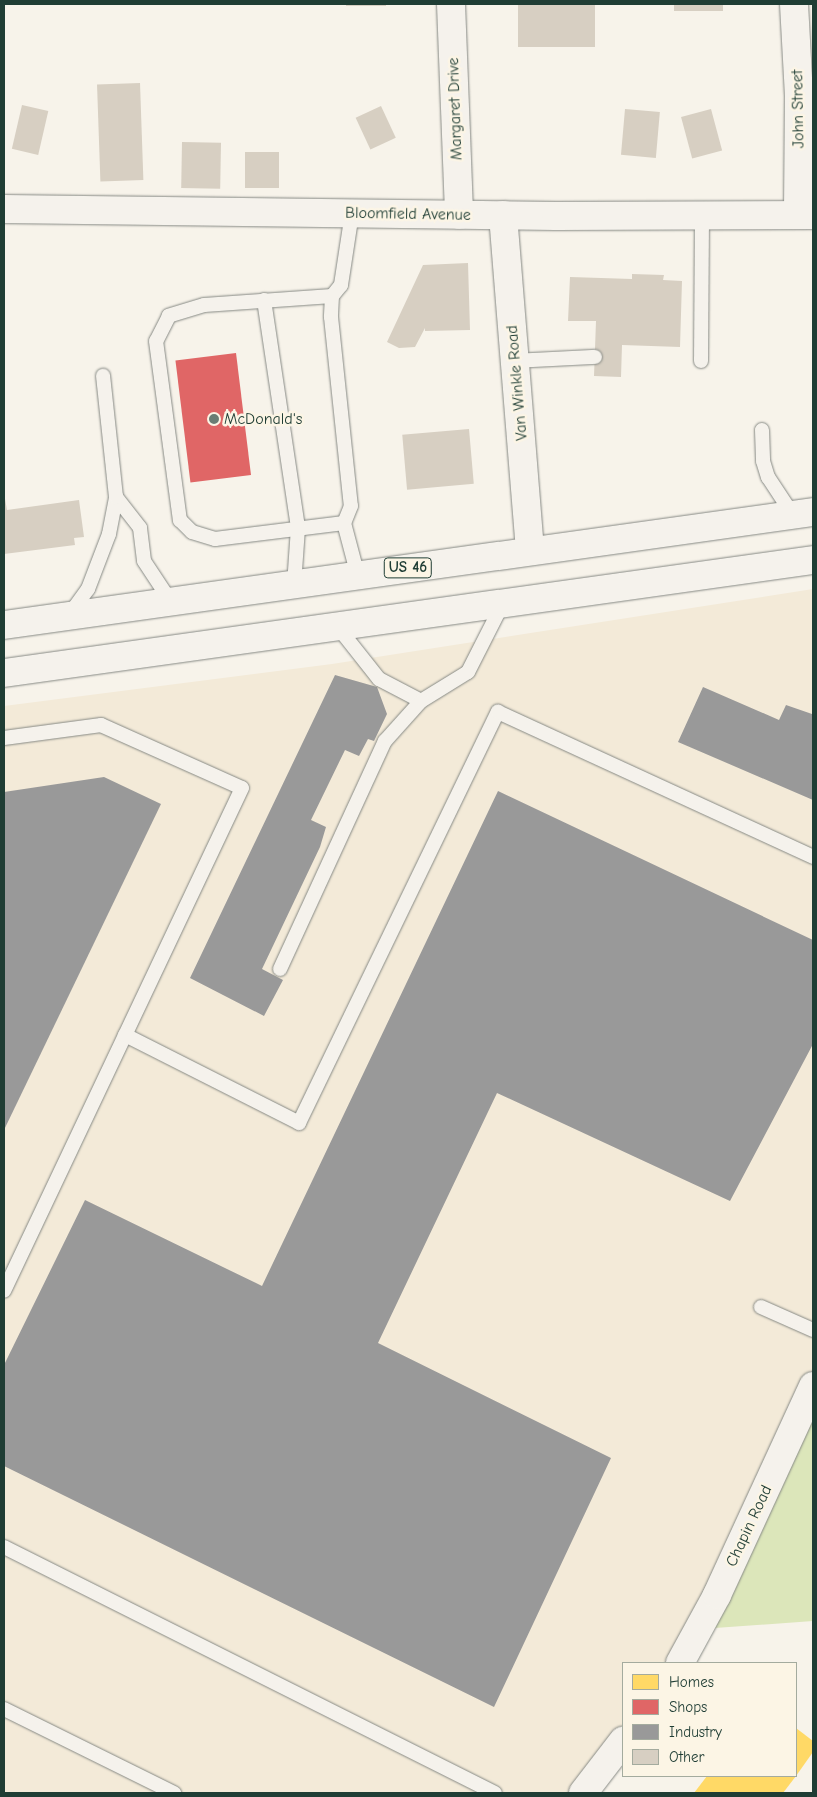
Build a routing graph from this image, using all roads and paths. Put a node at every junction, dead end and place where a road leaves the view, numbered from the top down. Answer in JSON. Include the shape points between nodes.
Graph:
{"nodes":[{"id":1,"x":451,"y":4,"type":"edge"},
{"id":2,"x":794,"y":4,"type":"edge"},
{"id":3,"x":4,"y":209,"type":"edge"},
{"id":4,"x":352,"y":214,"type":"junction"},
{"id":5,"x":459,"y":215,"type":"junction"},
{"id":6,"x":503,"y":215,"type":"junction"},
{"id":7,"x":806,"y":215,"type":"edge"},
{"id":8,"x":702,"y":216,"type":"junction"},
{"id":9,"x":332,"y":296,"type":"junction"},
{"id":10,"x":264,"y":300,"type":"junction"},
{"id":11,"x":595,"y":357,"type":"dead end"},
{"id":12,"x":515,"y":361,"type":"junction"},
{"id":13,"x":701,"y":361,"type":"dead end"},
{"id":14,"x":103,"y":376,"type":"dead end"},
{"id":15,"x":762,"y":430,"type":"dead end"},
{"id":16,"x":116,"y":497,"type":"junction"},
{"id":17,"x":803,"y":513,"type":"edge"},
{"id":18,"x":344,"y":523,"type":"junction"},
{"id":19,"x":298,"y":528,"type":"junction"},
{"id":20,"x":530,"y":550,"type":"junction"},
{"id":21,"x":813,"y":560,"type":"edge"},
{"id":22,"x":358,"y":576,"type":"junction"},
{"id":23,"x":697,"y":576,"type":"junction"},
{"id":24,"x":813,"y":577,"type":"edge"},
{"id":25,"x":294,"y":585,"type":"junction"},
{"id":26,"x":171,"y":602,"type":"junction"},
{"id":27,"x":504,"y":602,"type":"junction"},
{"id":28,"x":68,"y":616,"type":"junction"},
{"id":29,"x":4,"y":625,"type":"edge"},
{"id":30,"x":336,"y":625,"type":"junction"},
{"id":31,"x":4,"y":673,"type":"edge"},
{"id":32,"x":421,"y":701,"type":"junction"},
{"id":33,"x":4,"y":738,"type":"edge"},
{"id":34,"x":813,"y":857,"type":"edge"},
{"id":35,"x":280,"y":969,"type":"dead end"},
{"id":36,"x":125,"y":1035,"type":"junction"},
{"id":37,"x":4,"y":1291,"type":"edge"},
{"id":38,"x":761,"y":1307,"type":"dead end"},
{"id":39,"x":813,"y":1330,"type":"edge"},
{"id":40,"x":813,"y":1386,"type":"edge"},
{"id":41,"x":4,"y":1547,"type":"edge"},
{"id":42,"x":681,"y":1662,"type":"edge"},
{"id":43,"x":4,"y":1710,"type":"edge"},
{"id":44,"x":622,"y":1743,"type":"edge"},
{"id":45,"x":174,"y":1793,"type":"edge"},
{"id":46,"x":495,"y":1793,"type":"edge"},
{"id":47,"x":582,"y":1793,"type":"edge"}],
"edges":[{"from":1,"to":5,"type":"main road","name":"Margaret Drive"},
{"from":2,"to":7,"type":"main road","name":"John Street"},
{"from":3,"to":4,"type":"main road","name":"Bloomfield Avenue"},
{"from":4,"to":5,"type":"main road","name":"Bloomfield Avenue"},
{"from":4,"to":9,"type":"lane","via":[[341,285]]},
{"from":5,"to":6,"type":"main road","name":"Bloomfield Avenue"},
{"from":6,"to":8,"type":"main road","name":"Bloomfield Avenue"},
{"from":6,"to":12,"type":"main road","name":"Van Winkle Road"},
{"from":7,"to":8,"type":"main road","name":"Bloomfield Avenue"},
{"from":8,"to":13,"type":"lane"},
{"from":9,"to":10,"type":"lane"},
{"from":9,"to":18,"type":"lane","via":[[331,317],[351,506]]},
{"from":10,"to":19,"type":"lane"},
{"from":10,"to":19,"type":"lane","via":[[204,305],[169,316],[156,341],[180,520],[192,532],[215,539]]},
{"from":11,"to":12,"type":"lane"},
{"from":12,"to":20,"type":"main road","name":"Van Winkle Road"},
{"from":14,"to":16,"type":"lane"},
{"from":15,"to":17,"type":"lane","via":[[763,461],[768,477]]},
{"from":16,"to":26,"type":"lane","via":[[140,528],[144,561]]},
{"from":16,"to":28,"type":"lane","via":[[109,534],[88,589]]},
{"from":17,"to":20,"type":"main road","number":"US 46"},
{"from":18,"to":19,"type":"lane"},
{"from":18,"to":22,"type":"lane"},
{"from":19,"to":25,"type":"lane"},
{"from":20,"to":22,"type":"main road","number":"US 46"},
{"from":21,"to":23,"type":"main road"},
{"from":22,"to":25,"type":"main road","number":"US 46"},
{"from":23,"to":24,"type":"main road"},
{"from":23,"to":27,"type":"main road"},
{"from":25,"to":26,"type":"main road","number":"US 46"},
{"from":26,"to":28,"type":"main road","number":"US 46"},
{"from":27,"to":30,"type":"main road"},
{"from":27,"to":32,"type":"lane","via":[[468,672]]},
{"from":28,"to":29,"type":"main road","number":"US 46"},
{"from":30,"to":31,"type":"main road"},
{"from":30,"to":32,"type":"lane","via":[[379,679]]},
{"from":32,"to":35,"type":"lane","via":[[385,741]]},
{"from":33,"to":36,"type":"lane","via":[[102,726],[242,788]]},
{"from":34,"to":36,"type":"lane","via":[[498,712],[300,1123]]},
{"from":36,"to":37,"type":"lane"},
{"from":38,"to":39,"type":"lane"},
{"from":40,"to":42,"type":"main road","name":"Chapin Road","via":[[717,1594]]},
{"from":41,"to":46,"type":"lane"},
{"from":43,"to":45,"type":"lane"},
{"from":44,"to":47,"type":"main road"}]}
